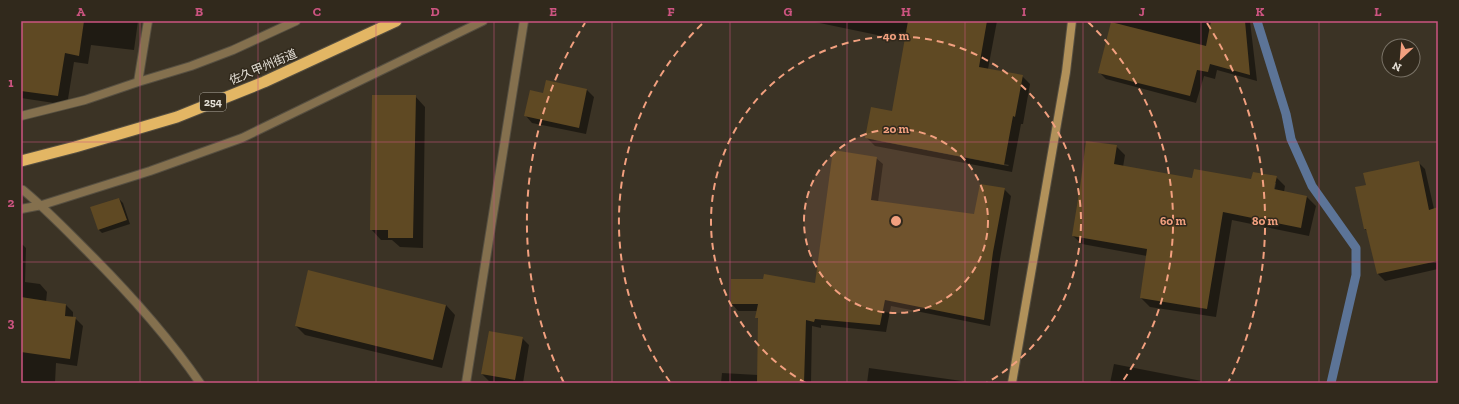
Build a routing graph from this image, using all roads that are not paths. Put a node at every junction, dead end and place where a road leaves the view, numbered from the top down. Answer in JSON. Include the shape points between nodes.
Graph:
{"nodes":[{"id":1,"x":148,"y":21,"type":"edge"},
{"id":2,"x":296,"y":21,"type":"edge"},
{"id":3,"x":396,"y":21,"type":"edge"},
{"id":4,"x":483,"y":21,"type":"edge"},
{"id":5,"x":524,"y":21,"type":"edge"},
{"id":6,"x":1072,"y":21,"type":"edge"},
{"id":7,"x":138,"y":82,"type":"junction"},
{"id":8,"x":21,"y":116,"type":"edge"},
{"id":9,"x":21,"y":161,"type":"edge"},
{"id":10,"x":24,"y":190,"type":"dead end"},
{"id":11,"x":42,"y":206,"type":"junction"},
{"id":12,"x":21,"y":209,"type":"edge"},
{"id":13,"x":200,"y":383,"type":"edge"},
{"id":14,"x":466,"y":383,"type":"edge"},
{"id":15,"x":1012,"y":383,"type":"edge"}],
"edges":[{"from":1,"to":7,"type":"street"},
{"from":2,"to":7,"type":"street","via":[[233,50]]},
{"from":3,"to":9,"type":"highway","name":"佐久甲州街道","number":"254","via":[[264,82],[177,117]]},
{"from":4,"to":11,"type":"street","via":[[242,138]]},
{"from":5,"to":14,"type":"street"},
{"from":6,"to":15,"type":"main road","via":[[1066,72]]},
{"from":7,"to":8,"type":"street","via":[[85,100]]},
{"from":10,"to":11,"type":"street"},
{"from":11,"to":12,"type":"street"},
{"from":11,"to":13,"type":"street","via":[[124,288]]}]}
